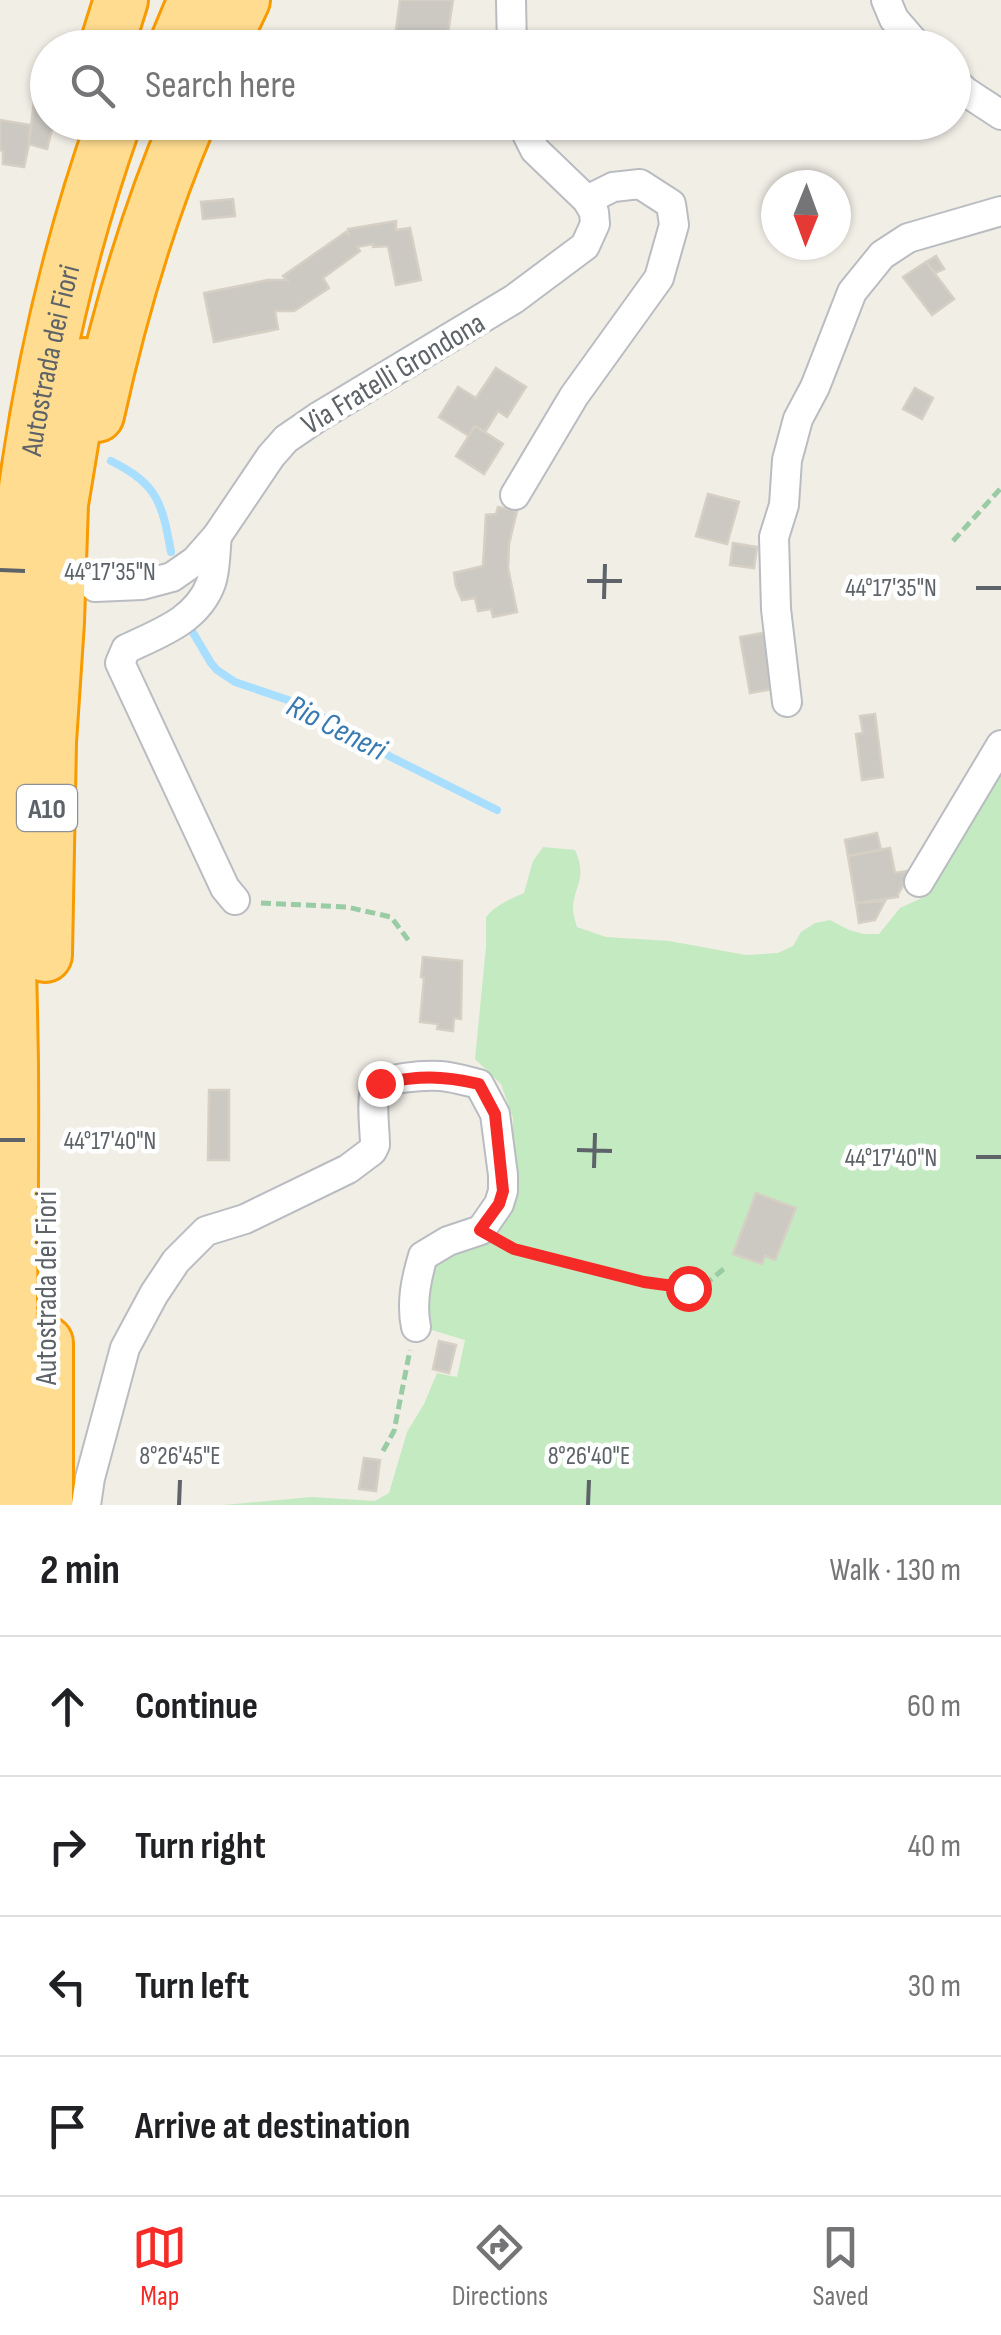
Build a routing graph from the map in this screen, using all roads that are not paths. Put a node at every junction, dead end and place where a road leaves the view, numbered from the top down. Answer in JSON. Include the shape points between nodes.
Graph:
{"nodes":[{"id":1,"x":121,"y":0,"type":"edge"},
{"id":2,"x":160,"y":0,"type":"edge"},
{"id":3,"x":194,"y":0,"type":"edge"},
{"id":4,"x":243,"y":0,"type":"edge"},
{"id":5,"x":511,"y":0,"type":"edge"},
{"id":6,"x":886,"y":0,"type":"edge"},
{"id":7,"x":112,"y":30,"type":"edge"},
{"id":8,"x":148,"y":30,"type":"edge"},
{"id":9,"x":182,"y":30,"type":"edge"},
{"id":10,"x":229,"y":30,"type":"edge"},
{"id":11,"x":512,"y":30,"type":"edge"},
{"id":12,"x":903,"y":30,"type":"edge"},
{"id":13,"x":971,"y":95,"type":"edge"},
{"id":14,"x":1001,"y":115,"type":"edge"},
{"id":15,"x":79,"y":140,"type":"edge"},
{"id":16,"x":108,"y":140,"type":"edge"},
{"id":17,"x":143,"y":140,"type":"edge"},
{"id":18,"x":181,"y":140,"type":"edge"},
{"id":19,"x":530,"y":140,"type":"edge"},
{"id":20,"x":587,"y":200,"type":"junction"},
{"id":21,"x":1001,"y":211,"type":"edge"},
{"id":22,"x":29,"y":463,"type":"junction"},
{"id":23,"x":515,"y":495,"type":"dead end"},
{"id":24,"x":217,"y":536,"type":"junction"},
{"id":25,"x":95,"y":587,"type":"dead end"},
{"id":26,"x":57,"y":622,"type":"junction"},
{"id":27,"x":787,"y":702,"type":"dead end"},
{"id":28,"x":1001,"y":745,"type":"edge"},
{"id":29,"x":920,"y":882,"type":"dead end"},
{"id":30,"x":235,"y":900,"type":"road end"},
{"id":31,"x":416,"y":1327,"type":"road end"},
{"id":32,"x":39,"y":1504,"type":"edge"}],
"edges":[{"from":1,"to":7,"type":"highway"},
{"from":2,"to":8,"type":"highway"},
{"from":3,"to":9,"type":"highway"},
{"from":4,"to":10,"type":"highway"},
{"from":5,"to":11,"type":"street"},
{"from":6,"to":12,"type":"street"},
{"from":13,"to":14,"type":"street"},
{"from":15,"to":22,"type":"highway","number":"A10","via":[[40,290],[29,370]]},
{"from":16,"to":22,"type":"highway","name":"Autostrada dei Fiori","number":"A10","via":[[62,300]]},
{"from":17,"to":26,"type":"highway","name":"Autostrada dei Fiori","number":"A10","via":[[79,388],[61,504]]},
{"from":18,"to":26,"type":"highway","number":"A10","via":[[118,324]]},
{"from":19,"to":20,"type":"street"},
{"from":20,"to":23,"type":"street","via":[[613,186],[640,184],[671,204],[674,225],[660,278],[574,396]]},
{"from":20,"to":24,"type":"street","name":"Via Fratelli Grondona","via":[[595,224],[584,246],[514,299],[286,439]]},
{"from":21,"to":27,"type":"street","via":[[908,238],[882,255],[852,292],[798,419],[774,536]]},
{"from":22,"to":32,"type":"highway","name":"Autostrada dei Fiori","number":"A10","via":[[6,744],[12,1170]]},
{"from":24,"to":25,"type":"street","name":"Via Fratelli Grondona","via":[[172,576],[142,586]]},
{"from":24,"to":30,"type":"street","via":[[210,584],[190,616],[126,649],[120,663]]},
{"from":26,"to":32,"type":"highway","name":"Autostrada dei Fiori","number":"A10","via":[[48,742]]},
{"from":28,"to":29,"type":"street"},
{"from":31,"to":32,"type":"street","via":[[414,1295],[423,1256],[480,1230],[503,1191],[495,1114],[479,1084],[442,1076],[380,1083],[375,1146],[365,1158],[246,1219],[206,1231],[176,1261],[126,1348],[90,1478]]}]}
